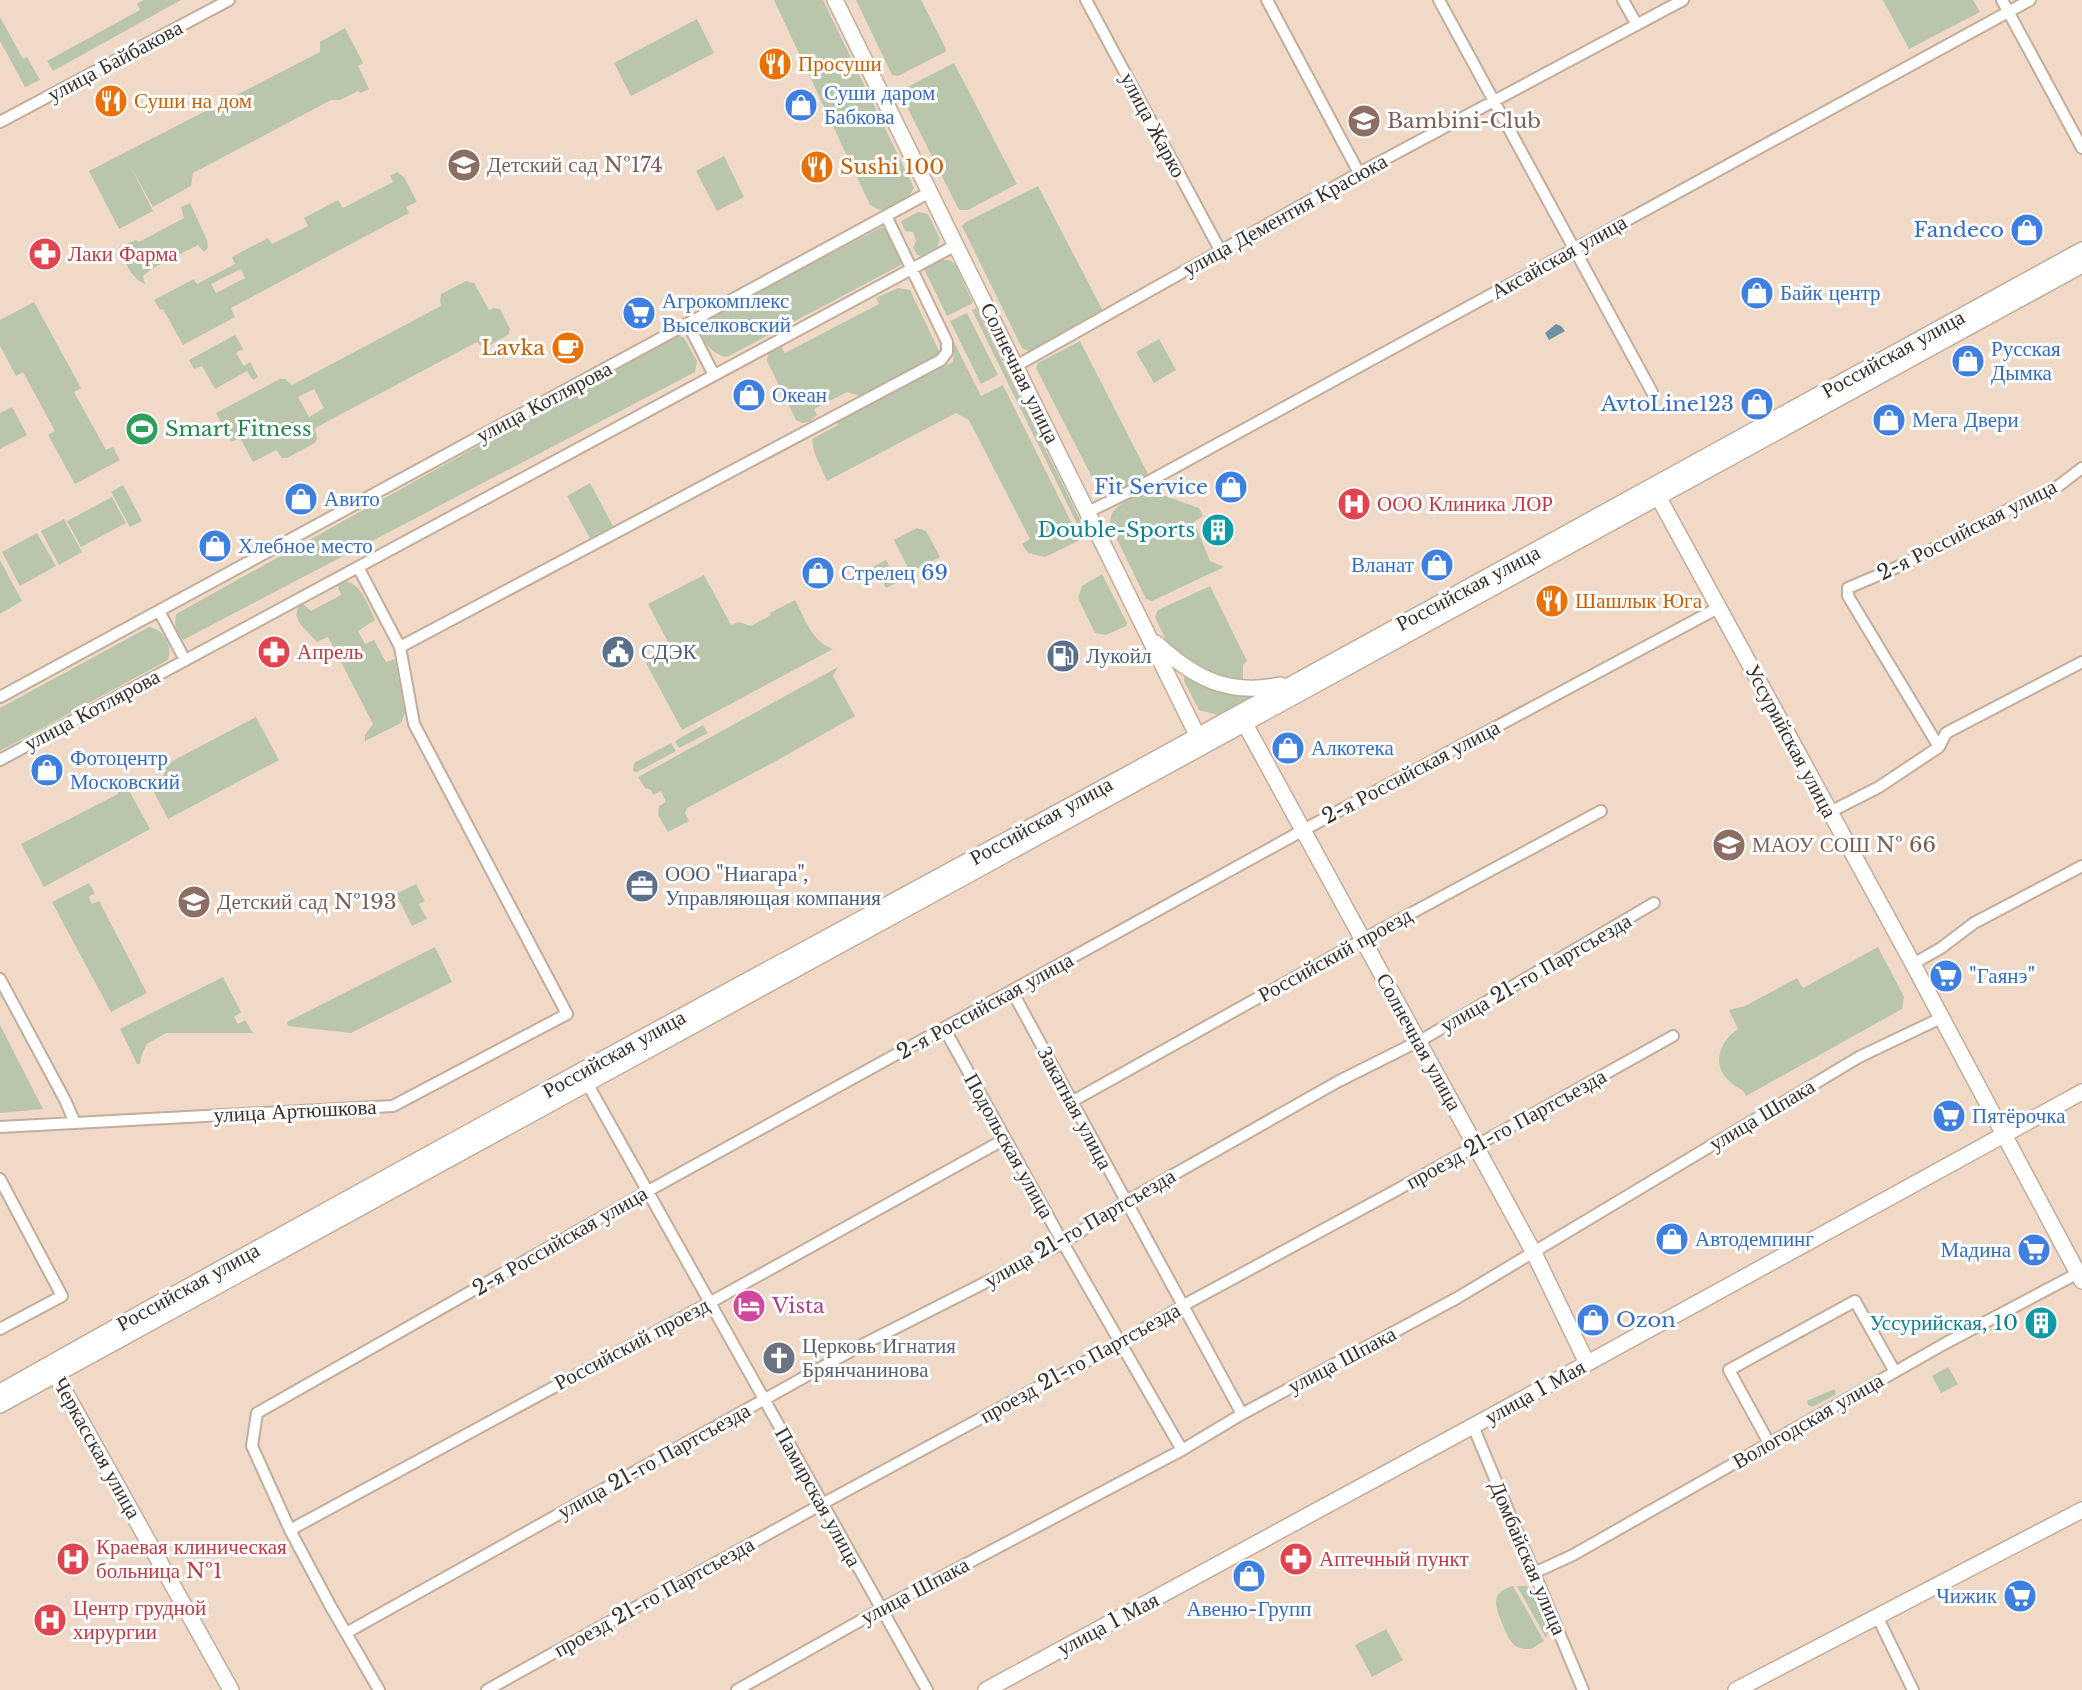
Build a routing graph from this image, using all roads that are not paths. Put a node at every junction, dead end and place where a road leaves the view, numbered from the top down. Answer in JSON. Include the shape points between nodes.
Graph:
{"nodes":[{"id":1,"x":230,"y":0,"type":"edge"},
{"id":2,"x":835,"y":0,"type":"edge"},
{"id":3,"x":1086,"y":0,"type":"edge"},
{"id":4,"x":1267,"y":0,"type":"edge"},
{"id":5,"x":1439,"y":0,"type":"edge"},
{"id":6,"x":1623,"y":0,"type":"edge"},
{"id":7,"x":1683,"y":0,"type":"edge"},
{"id":8,"x":2002,"y":0,"type":"edge"},
{"id":9,"x":2030,"y":0,"type":"edge"},
{"id":10,"x":2008,"y":12,"type":"junction"},
{"id":11,"x":1637,"y":25,"type":"junction"},
{"id":12,"x":1494,"y":100,"type":"junction"},
{"id":13,"x":0,"y":122,"type":"edge"},
{"id":14,"x":2082,"y":148,"type":"edge"},
{"id":15,"x":1359,"y":173,"type":"junction"},
{"id":16,"x":930,"y":192,"type":"junction"},
{"id":17,"x":886,"y":216,"type":"junction"},
{"id":18,"x":956,"y":245,"type":"junction"},
{"id":19,"x":1574,"y":249,"type":"junction"},
{"id":20,"x":1220,"y":250,"type":"junction"},
{"id":21,"x":2082,"y":250,"type":"edge"},
{"id":22,"x":2082,"y":265,"type":"edge"},
{"id":23,"x":912,"y":269,"type":"junction"},
{"id":24,"x":688,"y":324,"type":"junction"},
{"id":25,"x":1016,"y":366,"type":"junction"},
{"id":26,"x":714,"y":375,"type":"junction"},
{"id":27,"x":1652,"y":392,"type":"dead end"},
{"id":28,"x":2082,"y":468,"type":"edge"},
{"id":29,"x":1655,"y":492,"type":"junction"},
{"id":30,"x":1088,"y":512,"type":"junction"},
{"id":31,"x":358,"y":567,"type":"junction"},
{"id":32,"x":1718,"y":608,"type":"junction"},
{"id":33,"x":159,"y":611,"type":"junction"},
{"id":34,"x":1149,"y":637,"type":"junction"},
{"id":35,"x":400,"y":647,"type":"junction"},
{"id":36,"x":185,"y":660,"type":"junction"},
{"id":37,"x":2082,"y":662,"type":"edge"},
{"id":38,"x":1293,"y":682,"type":"junction"},
{"id":39,"x":0,"y":697,"type":"edge"},
{"id":40,"x":1245,"y":724,"type":"junction"},
{"id":41,"x":1200,"y":742,"type":"junction"},
{"id":42,"x":1939,"y":747,"type":"junction"},
{"id":43,"x":0,"y":760,"type":"edge"},
{"id":44,"x":1601,"y":811,"type":"dead end"},
{"id":45,"x":1830,"y":812,"type":"junction"},
{"id":46,"x":1302,"y":831,"type":"junction"},
{"id":47,"x":2082,"y":866,"type":"edge"},
{"id":48,"x":1654,"y":903,"type":"dead end"},
{"id":49,"x":1362,"y":940,"type":"junction"},
{"id":50,"x":1913,"y":964,"type":"junction"},
{"id":51,"x":0,"y":979,"type":"edge"},
{"id":52,"x":1011,"y":991,"type":"junction"},
{"id":53,"x":1941,"y":1018,"type":"junction"},
{"id":54,"x":944,"y":1028,"type":"junction"},
{"id":55,"x":1674,"y":1036,"type":"dead end"},
{"id":56,"x":1418,"y":1041,"type":"junction"},
{"id":57,"x":586,"y":1083,"type":"junction"},
{"id":58,"x":2082,"y":1092,"type":"edge"},
{"id":59,"x":1071,"y":1102,"type":"junction"},
{"id":60,"x":75,"y":1123,"type":"junction"},
{"id":61,"x":0,"y":1127,"type":"edge"},
{"id":62,"x":2003,"y":1135,"type":"junction"},
{"id":63,"x":1005,"y":1139,"type":"junction"},
{"id":64,"x":1476,"y":1146,"type":"junction"},
{"id":65,"x":0,"y":1179,"type":"edge"},
{"id":66,"x":648,"y":1191,"type":"junction"},
{"id":67,"x":1125,"y":1202,"type":"junction"},
{"id":68,"x":1063,"y":1243,"type":"junction"},
{"id":69,"x":1534,"y":1253,"type":"junction"},
{"id":70,"x":2081,"y":1275,"type":"edge"},
{"id":71,"x":711,"y":1302,"type":"junction"},
{"id":72,"x":1184,"y":1305,"type":"junction"},
{"id":73,"x":0,"y":1329,"type":"edge"},
{"id":74,"x":1120,"y":1343,"type":"junction"},
{"id":75,"x":1587,"y":1363,"type":"junction"},
{"id":76,"x":53,"y":1369,"type":"junction"},
{"id":77,"x":1895,"y":1372,"type":"junction"},
{"id":78,"x":0,"y":1392,"type":"edge"},
{"id":79,"x":763,"y":1399,"type":"junction"},
{"id":80,"x":0,"y":1406,"type":"edge"},
{"id":81,"x":1242,"y":1414,"type":"junction"},
{"id":82,"x":1473,"y":1426,"type":"junction"},
{"id":83,"x":1769,"y":1443,"type":"junction"},
{"id":84,"x":1182,"y":1450,"type":"junction"},
{"id":85,"x":822,"y":1504,"type":"junction"},
{"id":86,"x":2082,"y":1510,"type":"edge"},
{"id":87,"x":290,"y":1530,"type":"junction"},
{"id":88,"x":1534,"y":1573,"type":"junction"},
{"id":89,"x":881,"y":1609,"type":"junction"},
{"id":90,"x":1878,"y":1616,"type":"junction"},
{"id":91,"x":346,"y":1633,"type":"junction"},
{"id":92,"x":231,"y":1690,"type":"edge"},
{"id":93,"x":379,"y":1690,"type":"edge"},
{"id":94,"x":487,"y":1690,"type":"edge"},
{"id":95,"x":737,"y":1690,"type":"edge"},
{"id":96,"x":927,"y":1690,"type":"edge"},
{"id":97,"x":986,"y":1690,"type":"edge"},
{"id":98,"x":1583,"y":1690,"type":"edge"},
{"id":99,"x":1736,"y":1690,"type":"edge"},
{"id":100,"x":1913,"y":1690,"type":"edge"}],
"edges":[{"from":1,"to":13,"type":"street","name":"улица Байбакова"},
{"from":2,"to":16,"type":"main road","name":"Солнечная улица"},
{"from":3,"to":20,"type":"street","name":"улица Жарко"},
{"from":4,"to":15,"type":"street"},
{"from":5,"to":12,"type":"street"},
{"from":6,"to":11,"type":"street"},
{"from":7,"to":11,"type":"street","name":"улица Дементия Красюка"},
{"from":8,"to":10,"type":"street"},
{"from":9,"to":10,"type":"street","name":"Аксайская улица"},
{"from":10,"to":14,"type":"street"},
{"from":10,"to":19,"type":"street","name":"Аксайская улица"},
{"from":11,"to":12,"type":"street","name":"улица Дементия Красюка"},
{"from":12,"to":15,"type":"street","name":"улица Дементия Красюка"},
{"from":12,"to":19,"type":"street"},
{"from":15,"to":20,"type":"street","name":"улица Дементия Красюка"},
{"from":16,"to":17,"type":"street","name":"улица Котлярова"},
{"from":16,"to":18,"type":"main road","name":"Солнечная улица"},
{"from":17,"to":23,"type":"street"},
{"from":17,"to":24,"type":"street","name":"улица Котлярова"},
{"from":18,"to":23,"type":"street","name":"улица Котлярова"},
{"from":18,"to":25,"type":"main road","name":"Солнечная улица"},
{"from":19,"to":27,"type":"street"},
{"from":19,"to":30,"type":"street","name":"Аксайская улица"},
{"from":20,"to":25,"type":"street","name":"улица Дементия Красюка"},
{"from":21,"to":29,"type":"main road","name":"Российская улица"},
{"from":22,"to":29,"type":"main road","name":"Российская улица"},
{"from":23,"to":26,"type":"street","name":"улица Котлярова"},
{"from":23,"to":35,"type":"street","via":[[947,342],[947,352],[941,360]]},
{"from":24,"to":26,"type":"street"},
{"from":24,"to":33,"type":"street","name":"улица Котлярова"},
{"from":25,"to":30,"type":"main road","name":"Солнечная улица"},
{"from":26,"to":31,"type":"street","name":"улица Котлярова"},
{"from":28,"to":42,"type":"street","name":"2-я Российская улица","via":[[2057,487],[1848,588],[1848,596]]},
{"from":29,"to":32,"type":"main road","name":"Уссурийская улица"},
{"from":29,"to":38,"type":"main road","name":"Российская улица"},
{"from":29,"to":40,"type":"main road","name":"Российская улица"},
{"from":30,"to":34,"type":"main road","name":"Солнечная улица"},
{"from":31,"to":35,"type":"street"},
{"from":31,"to":36,"type":"street","name":"улица Котлярова"},
{"from":32,"to":45,"type":"main road","name":"Уссурийская улица"},
{"from":32,"to":46,"type":"street","name":"2-я Российская улица"},
{"from":33,"to":36,"type":"street","name":"улица Котлярова"},
{"from":33,"to":39,"type":"street","name":"улица Котлярова"},
{"from":34,"to":38,"type":"main road","via":[[1173,659],[1221,686],[1245,688]]},
{"from":34,"to":41,"type":"main road","name":"Солнечная улица"},
{"from":35,"to":60,"type":"street","name":"улица Артюшкова","via":[[414,723],[567,1014],[393,1106]]},
{"from":36,"to":43,"type":"street","name":"улица Котлярова"},
{"from":37,"to":42,"type":"street","via":[[1946,734]]},
{"from":38,"to":41,"type":"main road","name":"Российская улица"},
{"from":40,"to":41,"type":"main road","name":"Российская улица"},
{"from":40,"to":46,"type":"main road","name":"Солнечная улица"},
{"from":41,"to":57,"type":"main road","name":"Российская улица"},
{"from":41,"to":76,"type":"main road","name":"Российская улица"},
{"from":42,"to":45,"type":"street","via":[[1879,787]]},
{"from":44,"to":49,"type":"street","name":"Российский проезд"},
{"from":45,"to":50,"type":"main road","name":"Уссурийская улица"},
{"from":46,"to":49,"type":"main road","name":"Солнечная улица"},
{"from":46,"to":52,"type":"street","name":"2-я Российская улица"},
{"from":47,"to":50,"type":"street","via":[[1974,923]]},
{"from":48,"to":56,"type":"street","name":"улица 21-го Партсъезда"},
{"from":49,"to":56,"type":"main road","name":"Солнечная улица"},
{"from":49,"to":59,"type":"street","name":"Российский проезд"},
{"from":50,"to":53,"type":"main road","name":"Уссурийская улица"},
{"from":51,"to":60,"type":"street"},
{"from":52,"to":54,"type":"street","name":"2-я Российская улица"},
{"from":52,"to":59,"type":"street","name":"Закатная улица"},
{"from":53,"to":62,"type":"main road","name":"Уссурийская улица"},
{"from":53,"to":69,"type":"street","name":"улица Шпака","via":[[1859,1057]]},
{"from":54,"to":63,"type":"street","name":"Подольская улица"},
{"from":54,"to":66,"type":"street","name":"2-я Российская улица"},
{"from":55,"to":64,"type":"street","name":"проезд 21-го Партсъезда"},
{"from":56,"to":64,"type":"main road","name":"Солнечная улица"},
{"from":56,"to":67,"type":"street","name":"улица 21-го Партсъезда"},
{"from":57,"to":66,"type":"street","name":"Памирская улица"},
{"from":57,"to":76,"type":"main road","name":"Российская улица"},
{"from":58,"to":62,"type":"main road","name":"улица 1 Мая"},
{"from":59,"to":67,"type":"street","name":"Закатная улица"},
{"from":60,"to":61,"type":"street","name":"улица Артюшкова"},
{"from":62,"to":70,"type":"main road","name":"Уссурийская улица"},
{"from":62,"to":75,"type":"main road","name":"улица 1 Мая"},
{"from":63,"to":68,"type":"street","name":"Подольская улица"},
{"from":63,"to":71,"type":"street","name":"Российский проезд"},
{"from":64,"to":69,"type":"main road","name":"Солнечная улица"},
{"from":64,"to":72,"type":"street","name":"проезд 21-го Партсъезда"},
{"from":65,"to":73,"type":"street","via":[[63,1296]]},
{"from":66,"to":71,"type":"street","name":"Памирская улица"},
{"from":66,"to":87,"type":"street","name":"2-я Российская улица","via":[[257,1413],[252,1446]]},
{"from":67,"to":68,"type":"street","name":"улица 21-го Партсъезда"},
{"from":67,"to":72,"type":"street","name":"Закатная улица"},
{"from":68,"to":74,"type":"street","name":"Подольская улица"},
{"from":68,"to":79,"type":"street","name":"улица 21-го Партсъезда"},
{"from":69,"to":75,"type":"main road","name":"Солнечная улица"},
{"from":69,"to":81,"type":"street","name":"улица Шпака"},
{"from":70,"to":77,"type":"street","name":"Вологодская улица"},
{"from":71,"to":79,"type":"street","name":"Памирская улица"},
{"from":71,"to":87,"type":"street","name":"Российский проезд"},
{"from":72,"to":74,"type":"street","name":"проезд 21-го Партсъезда"},
{"from":72,"to":81,"type":"street","name":"Закатная улица"},
{"from":74,"to":84,"type":"street","name":"Подольская улица"},
{"from":74,"to":85,"type":"street","name":"проезд 21-го Партсъезда"},
{"from":75,"to":82,"type":"main road","name":"улица 1 Мая"},
{"from":76,"to":78,"type":"main road","name":"Российская улица"},
{"from":76,"to":80,"type":"main road","name":"Российская улица"},
{"from":76,"to":92,"type":"main road","name":"Черкасская улица"},
{"from":77,"to":83,"type":"street","name":"Вологодская улица"},
{"from":77,"to":83,"type":"street","via":[[1855,1301],[1729,1370]]},
{"from":79,"to":85,"type":"street","name":"Памирская улица"},
{"from":79,"to":91,"type":"street","name":"улица 21-го Партсъезда"},
{"from":81,"to":84,"type":"street","name":"улица Шпака"},
{"from":82,"to":88,"type":"street","name":"Домбайская улица"},
{"from":82,"to":97,"type":"main road","name":"улица 1 Мая"},
{"from":83,"to":88,"type":"street","name":"Вологодская улица","via":[[1573,1555]]},
{"from":84,"to":89,"type":"street","name":"улица Шпака"},
{"from":85,"to":89,"type":"street","name":"Памирская улица"},
{"from":85,"to":94,"type":"street","name":"проезд 21-го Партсъезда"},
{"from":86,"to":90,"type":"main road"},
{"from":87,"to":91,"type":"street"},
{"from":88,"to":98,"type":"street","name":"Домбайская улица"},
{"from":89,"to":95,"type":"street","name":"улица Шпака"},
{"from":89,"to":96,"type":"street","name":"Памирская улица"},
{"from":90,"to":99,"type":"main road"},
{"from":90,"to":100,"type":"street"},
{"from":91,"to":93,"type":"street"}]}
